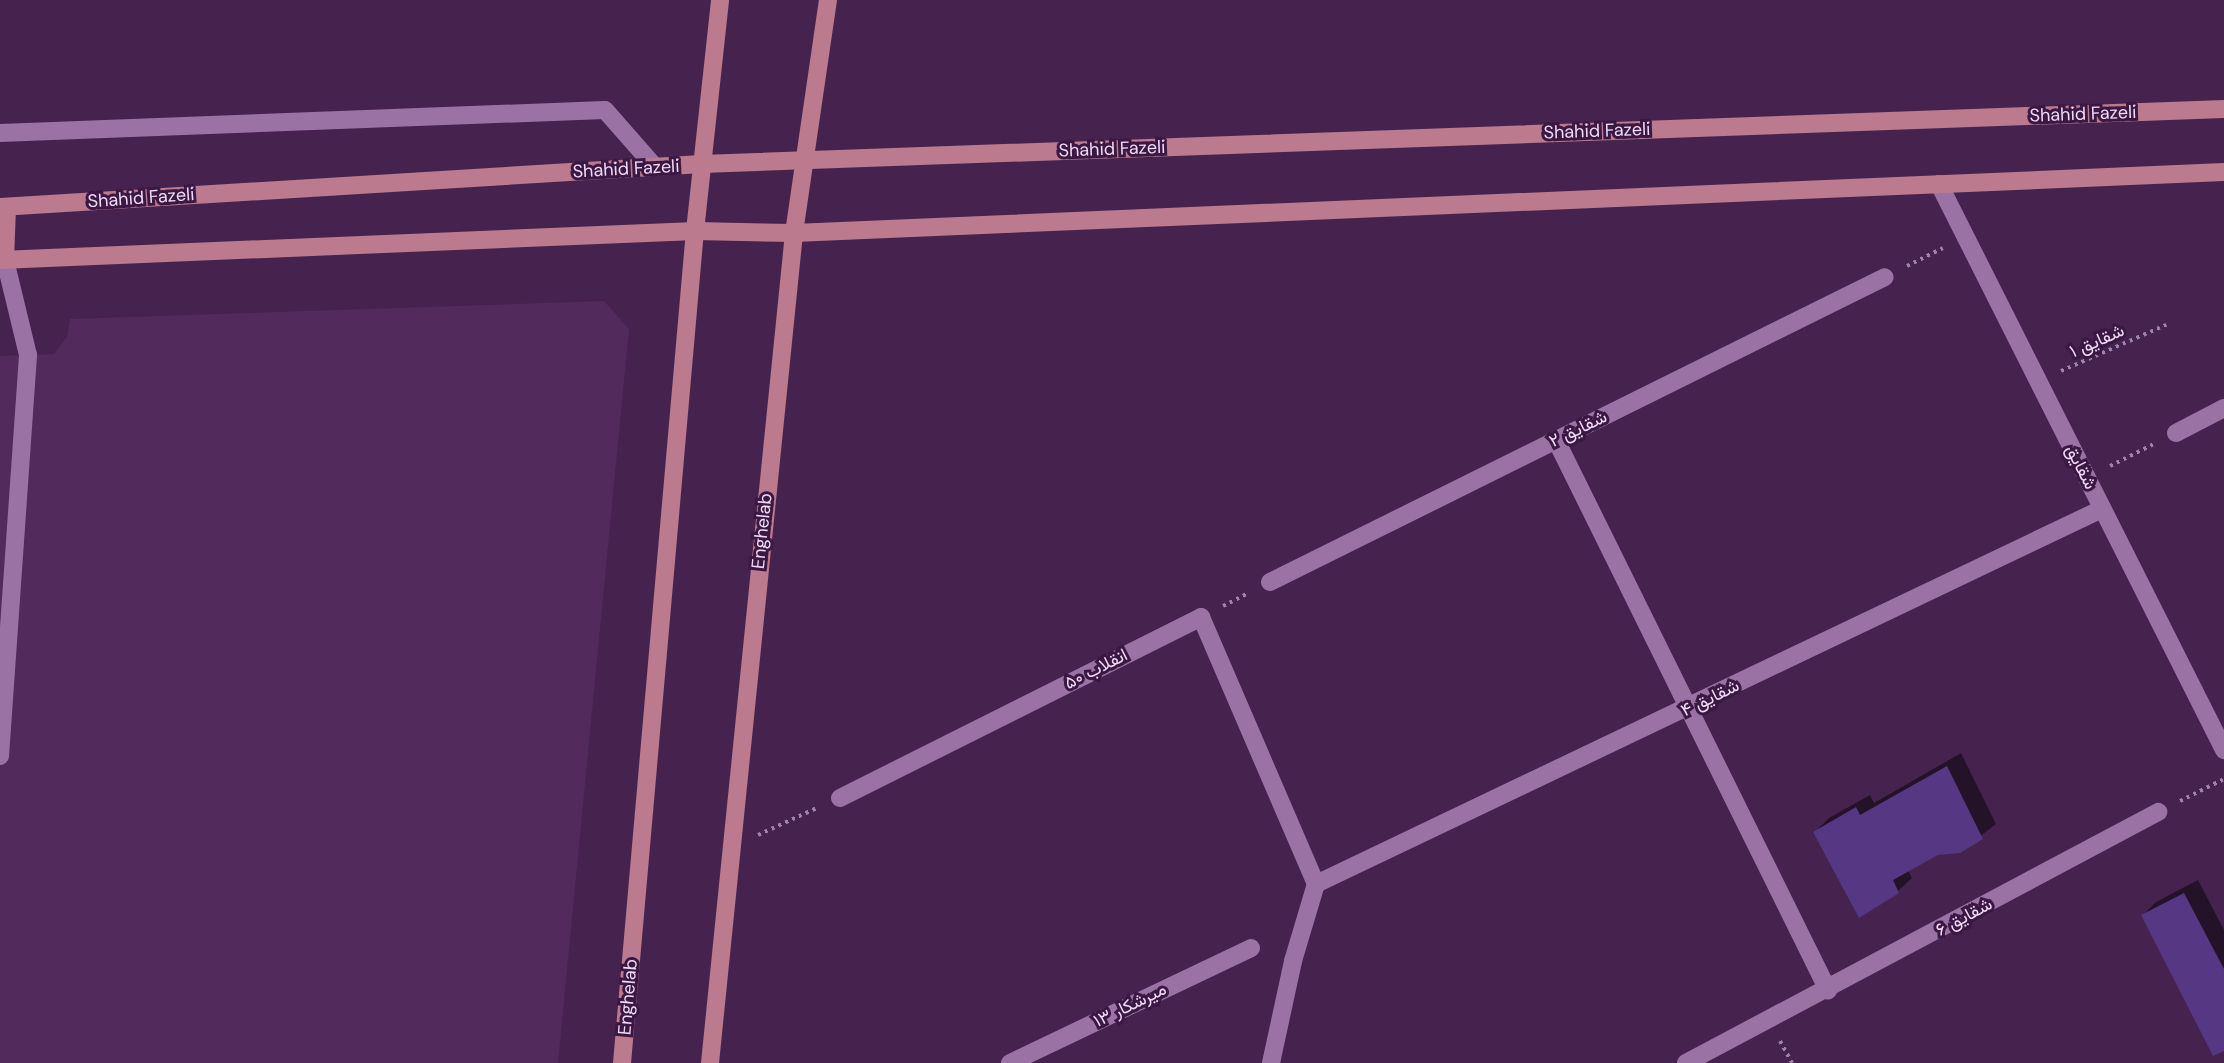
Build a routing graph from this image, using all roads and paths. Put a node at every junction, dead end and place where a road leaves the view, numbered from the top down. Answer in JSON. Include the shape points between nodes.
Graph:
{"nodes":[{"id":1,"x":720,"y":0,"type":"edge"},
{"id":2,"x":828,"y":0,"type":"edge"},
{"id":3,"x":2224,"y":109,"type":"edge"},
{"id":4,"x":0,"y":133,"type":"edge"},
{"id":5,"x":807,"y":160,"type":"junction"},
{"id":6,"x":702,"y":164,"type":"junction"},
{"id":7,"x":655,"y":167,"type":"junction"},
{"id":8,"x":2224,"y":172,"type":"edge"},
{"id":9,"x":1938,"y":184,"type":"junction"},
{"id":10,"x":3,"y":207,"type":"edge"},
{"id":11,"x":695,"y":231,"type":"junction"},
{"id":12,"x":794,"y":233,"type":"junction"},
{"id":13,"x":1965,"y":237,"type":"junction"},
{"id":14,"x":2,"y":265,"type":"edge"},
{"id":15,"x":1885,"y":277,"type":"joint"},
{"id":16,"x":2166,"y":325,"type":"dead end"},
{"id":17,"x":2038,"y":381,"type":"junction"},
{"id":18,"x":2224,"y":408,"type":"edge"},
{"id":19,"x":2176,"y":432,"type":"joint"},
{"id":20,"x":1556,"y":440,"type":"junction"},
{"id":21,"x":2087,"y":478,"type":"junction"},
{"id":22,"x":2102,"y":509,"type":"junction"},
{"id":23,"x":1270,"y":582,"type":"joint"},
{"id":24,"x":1201,"y":617,"type":"junction"},
{"id":25,"x":5,"y":621,"type":"edge"},
{"id":26,"x":1689,"y":709,"type":"junction"},
{"id":27,"x":2223,"y":745,"type":"edge"},
{"id":28,"x":0,"y":756,"type":"edge"},
{"id":29,"x":2224,"y":779,"type":"edge"},
{"id":30,"x":840,"y":798,"type":"joint"},
{"id":31,"x":2158,"y":812,"type":"joint"},
{"id":32,"x":729,"y":848,"type":"junction"},
{"id":33,"x":1316,"y":884,"type":"junction"},
{"id":34,"x":1251,"y":948,"type":"dead end"},
{"id":35,"x":1828,"y":990,"type":"junction"},
{"id":36,"x":622,"y":1063,"type":"edge"},
{"id":37,"x":710,"y":1063,"type":"edge"},
{"id":38,"x":1010,"y":1063,"type":"edge"},
{"id":39,"x":1271,"y":1063,"type":"edge"},
{"id":40,"x":1686,"y":1063,"type":"edge"}],
"edges":[{"from":1,"to":6,"type":"main road","name":"Enghelab"},
{"from":2,"to":5,"type":"main road","name":"Enghelab"},
{"from":3,"to":5,"type":"main road","name":"Shahid Fazeli"},
{"from":4,"to":7,"type":"street","via":[[605,110]]},
{"from":5,"to":6,"type":"main road","name":"Shahid Fazeli"},
{"from":5,"to":12,"type":"main road","name":"Enghelab"},
{"from":6,"to":7,"type":"main road","name":"Shahid Fazeli"},
{"from":6,"to":11,"type":"main road","name":"Enghelab"},
{"from":7,"to":10,"type":"main road","name":"Shahid Fazeli"},
{"from":8,"to":9,"type":"main road"},
{"from":9,"to":12,"type":"main road"},
{"from":9,"to":13,"type":"street","name":"شقایق"},
{"from":10,"to":14,"type":"main road"},
{"from":11,"to":12,"type":"main road"},
{"from":11,"to":14,"type":"main road"},
{"from":11,"to":36,"type":"main road","name":"Enghelab"},
{"from":12,"to":32,"type":"main road","name":"Enghelab"},
{"from":13,"to":15,"type":"path"},
{"from":13,"to":17,"type":"street","name":"شقایق"},
{"from":14,"to":25,"type":"street","via":[[28,355]]},
{"from":15,"to":20,"type":"street","name":"شقایق ۲"},
{"from":16,"to":17,"type":"path","name":"شقایق ۱"},
{"from":17,"to":21,"type":"street","name":"شقایق"},
{"from":18,"to":19,"type":"street"},
{"from":19,"to":21,"type":"path"},
{"from":20,"to":23,"type":"street","name":"شقایق ۲"},
{"from":20,"to":26,"type":"street"},
{"from":21,"to":22,"type":"street","name":"شقایق"},
{"from":22,"to":26,"type":"street","name":"شقایق ۴"},
{"from":22,"to":27,"type":"street","name":"شقایق"},
{"from":23,"to":24,"type":"path"},
{"from":24,"to":30,"type":"street","name":"انقلاب ۵۰"},
{"from":24,"to":33,"type":"street"},
{"from":25,"to":28,"type":"street"},
{"from":26,"to":33,"type":"street","name":"شقایق ۴"},
{"from":26,"to":35,"type":"street"},
{"from":29,"to":31,"type":"path"},
{"from":30,"to":32,"type":"path"},
{"from":31,"to":35,"type":"street","name":"شقایق ۶"},
{"from":32,"to":37,"type":"main road","name":"Enghelab"},
{"from":33,"to":39,"type":"street","via":[[1293,961]]},
{"from":34,"to":38,"type":"street","name":"میرشکار ۱۳"},
{"from":35,"to":40,"type":"street","name":"شقایق ۶"}]}
